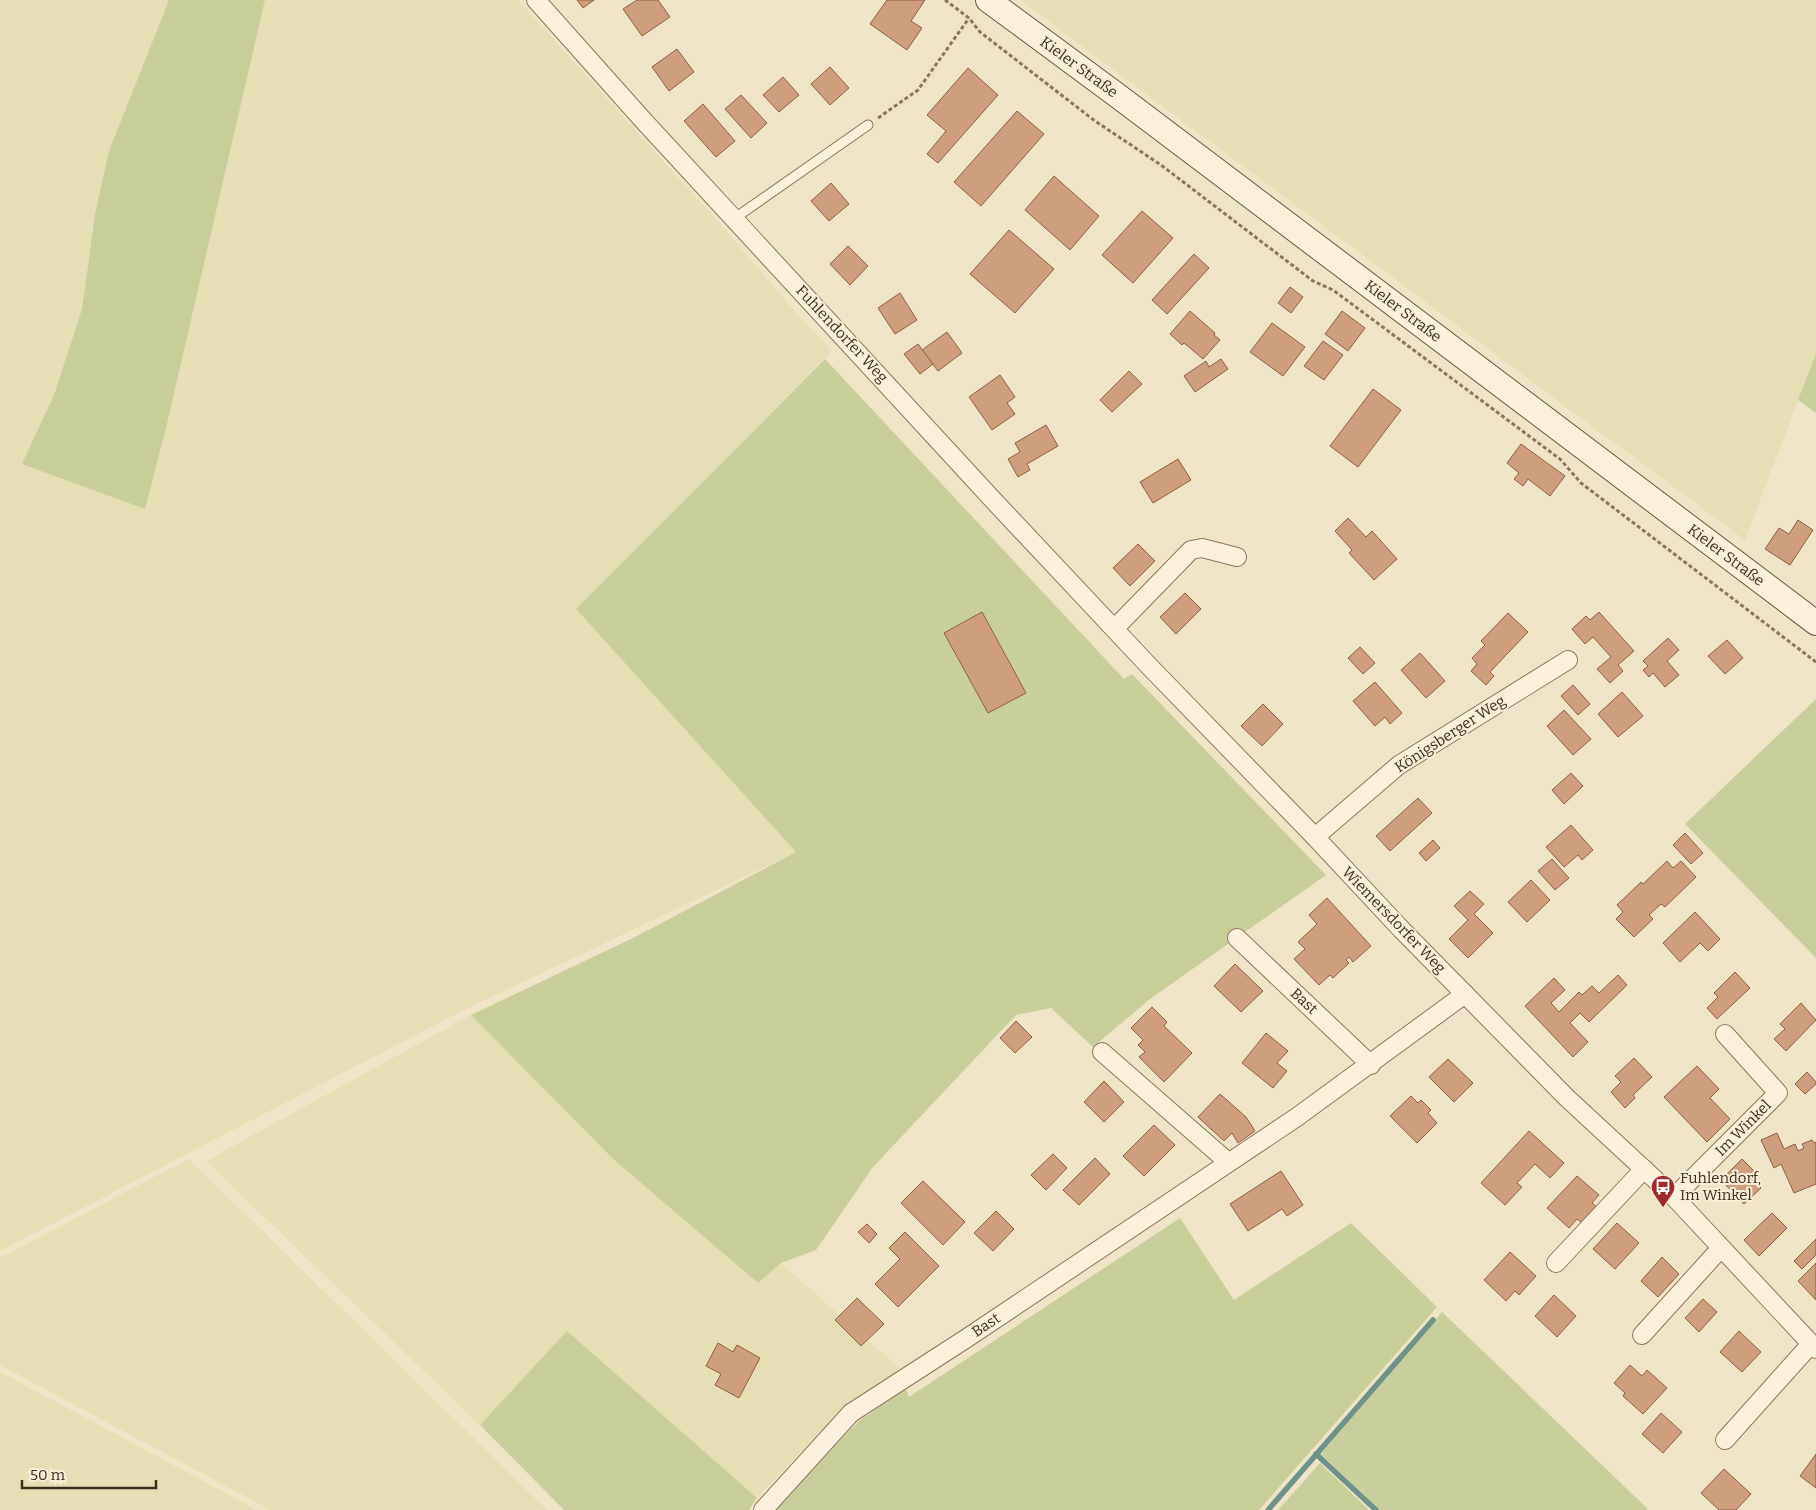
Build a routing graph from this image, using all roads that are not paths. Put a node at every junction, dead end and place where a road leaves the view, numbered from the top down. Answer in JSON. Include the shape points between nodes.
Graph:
{"nodes":[{"id":1,"x":536,"y":0,"type":"edge"},
{"id":2,"x":988,"y":0,"type":"edge"},
{"id":3,"x":868,"y":125,"type":"road end"},
{"id":4,"x":735,"y":218,"type":"junction"},
{"id":5,"x":1237,"y":557,"type":"dead end"},
{"id":6,"x":1816,"y":623,"type":"edge"},
{"id":7,"x":1114,"y":628,"type":"junction"},
{"id":8,"x":1568,"y":660,"type":"dead end"},
{"id":9,"x":1149,"y":666,"type":"joint"},
{"id":10,"x":1316,"y":837,"type":"junction"},
{"id":11,"x":1237,"y":938,"type":"dead end"},
{"id":12,"x":1465,"y":994,"type":"junction"},
{"id":13,"x":1726,"y":1034,"type":"dead end"},
{"id":14,"x":1102,"y":1052,"type":"dead end"},
{"id":15,"x":1371,"y":1064,"type":"junction"},
{"id":16,"x":1228,"y":1162,"type":"junction"},
{"id":17,"x":1644,"y":1169,"type":"junction"},
{"id":18,"x":1674,"y":1197,"type":"junction"},
{"id":19,"x":1720,"y":1248,"type":"junction"},
{"id":20,"x":1556,"y":1263,"type":"dead end"},
{"id":21,"x":1642,"y":1335,"type":"dead end"},
{"id":22,"x":1814,"y":1346,"type":"edge"},
{"id":23,"x":1725,"y":1440,"type":"dead end"},
{"id":24,"x":763,"y":1510,"type":"edge"}],
"edges":[{"from":1,"to":4,"type":"street","name":"Fuhlendorfer Weg"},
{"from":2,"to":6,"type":"main road","name":"Kieler Straße"},
{"from":3,"to":4,"type":"lane"},
{"from":4,"to":7,"type":"street","name":"Fuhlendorfer Weg"},
{"from":5,"to":7,"type":"street","via":[[1202,548],[1191,550]]},
{"from":7,"to":9,"type":"street","name":"Fuhlendorfer Weg"},
{"from":8,"to":10,"type":"street","name":"Königsberger Weg","via":[[1399,765]]},
{"from":9,"to":10,"type":"street","name":"Wiemersdorfer Weg"},
{"from":10,"to":12,"type":"street","name":"Wiemersdorfer Weg"},
{"from":11,"to":15,"type":"street","name":"Bast"},
{"from":12,"to":15,"type":"street","name":"Bast"},
{"from":12,"to":17,"type":"street","name":"Wiemersdorfer Weg","via":[[1567,1098]]},
{"from":13,"to":18,"type":"street","name":"Im Winkel","via":[[1778,1093]]},
{"from":14,"to":16,"type":"street"},
{"from":15,"to":16,"type":"street","name":"Bast"},
{"from":16,"to":24,"type":"street","name":"Bast","via":[[851,1414]]},
{"from":17,"to":18,"type":"street","name":"Wiemersdorfer Weg"},
{"from":17,"to":20,"type":"street"},
{"from":18,"to":19,"type":"street","name":"Wiemersdorfer Weg"},
{"from":19,"to":21,"type":"street"},
{"from":19,"to":22,"type":"street","name":"Wiemersdorfer Weg"},
{"from":22,"to":23,"type":"street","name":"Wiemersdorfer Weg"}]}
